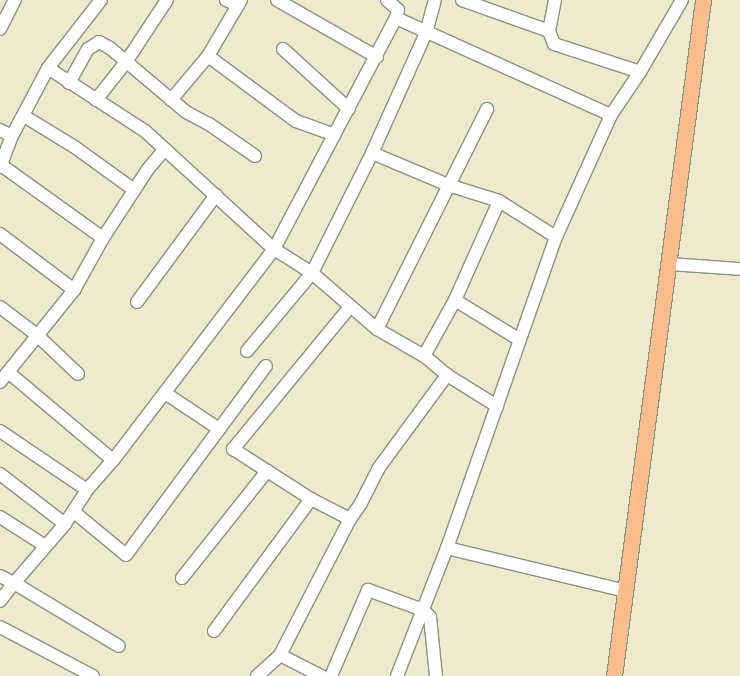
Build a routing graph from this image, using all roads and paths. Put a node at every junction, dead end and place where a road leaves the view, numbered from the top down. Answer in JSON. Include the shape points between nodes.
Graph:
{"nodes":[{"id":1,"x":15,"y":0,"type":"edge"},
{"id":2,"x":101,"y":0,"type":"edge"},
{"id":3,"x":167,"y":0,"type":"edge"},
{"id":4,"x":226,"y":0,"type":"edge"},
{"id":5,"x":277,"y":0,"type":"edge"},
{"id":6,"x":387,"y":0,"type":"edge"},
{"id":7,"x":435,"y":0,"type":"edge"},
{"id":8,"x":462,"y":0,"type":"edge"},
{"id":9,"x":555,"y":0,"type":"edge"},
{"id":10,"x":681,"y":0,"type":"edge"},
{"id":11,"x":703,"y":0,"type":"edge"},
{"id":12,"x":240,"y":3,"type":"edge"},
{"id":13,"x":396,"y":18,"type":"junction"},
{"id":14,"x":0,"y":29,"type":"edge"},
{"id":15,"x":549,"y":31,"type":"junction"},
{"id":16,"x":426,"y":33,"type":"junction"},
{"id":17,"x":283,"y":49,"type":"dead end"},
{"id":18,"x":208,"y":56,"type":"junction"},
{"id":19,"x":377,"y":57,"type":"junction"},
{"id":20,"x":126,"y":62,"type":"junction"},
{"id":21,"x":48,"y":68,"type":"junction"},
{"id":22,"x":640,"y":72,"type":"junction"},
{"id":23,"x":69,"y":83,"type":"junction"},
{"id":24,"x":96,"y":100,"type":"junction"},
{"id":25,"x":171,"y":100,"type":"junction"},
{"id":26,"x":349,"y":109,"type":"junction"},
{"id":27,"x":487,"y":109,"type":"dead end"},
{"id":28,"x":611,"y":115,"type":"junction"},
{"id":29,"x":24,"y":116,"type":"junction"},
{"id":30,"x":0,"y":130,"type":"edge"},
{"id":31,"x":335,"y":135,"type":"junction"},
{"id":32,"x":12,"y":136,"type":"junction"},
{"id":33,"x":165,"y":149,"type":"junction"},
{"id":34,"x":372,"y":153,"type":"junction"},
{"id":35,"x":255,"y":156,"type":"dead end"},
{"id":36,"x":1,"y":166,"type":"edge"},
{"id":37,"x":448,"y":185,"type":"junction"},
{"id":38,"x":134,"y":190,"type":"junction"},
{"id":39,"x":216,"y":195,"type":"junction"},
{"id":40,"x":499,"y":201,"type":"junction"},
{"id":41,"x":0,"y":234,"type":"edge"},
{"id":42,"x":556,"y":237,"type":"junction"},
{"id":43,"x":103,"y":238,"type":"junction"},
{"id":44,"x":274,"y":249,"type":"junction"},
{"id":45,"x":669,"y":264,"type":"junction"},
{"id":46,"x":740,"y":270,"type":"edge"},
{"id":47,"x":312,"y":273,"type":"junction"},
{"id":48,"x":74,"y":290,"type":"junction"},
{"id":49,"x":455,"y":300,"type":"junction"},
{"id":50,"x":137,"y":302,"type":"dead end"},
{"id":51,"x":0,"y":307,"type":"edge"},
{"id":52,"x":349,"y":308,"type":"junction"},
{"id":53,"x":376,"y":329,"type":"junction"},
{"id":54,"x":38,"y":336,"type":"junction"},
{"id":55,"x":520,"y":340,"type":"junction"},
{"id":56,"x":247,"y":351,"type":"dead end"},
{"id":57,"x":424,"y":356,"type":"junction"},
{"id":58,"x":266,"y":366,"type":"dead end"},
{"id":59,"x":8,"y":372,"type":"junction"},
{"id":60,"x":78,"y":374,"type":"dead end"},
{"id":61,"x":447,"y":375,"type":"junction"},
{"id":62,"x":0,"y":382,"type":"edge"},
{"id":63,"x":165,"y":393,"type":"junction"},
{"id":64,"x":497,"y":406,"type":"junction"},
{"id":65,"x":219,"y":429,"type":"junction"},
{"id":66,"x":0,"y":431,"type":"edge"},
{"id":67,"x":113,"y":460,"type":"junction"},
{"id":68,"x":268,"y":471,"type":"junction"},
{"id":69,"x":0,"y":474,"type":"edge"},
{"id":70,"x":87,"y":490,"type":"junction"},
{"id":71,"x":311,"y":499,"type":"junction"},
{"id":72,"x":74,"y":512,"type":"junction"},
{"id":73,"x":0,"y":517,"type":"edge"},
{"id":74,"x":350,"y":519,"type":"junction"},
{"id":75,"x":65,"y":524,"type":"junction"},
{"id":76,"x":44,"y":545,"type":"junction"},
{"id":77,"x":447,"y":548,"type":"junction"},
{"id":78,"x":0,"y":576,"type":"edge"},
{"id":79,"x":182,"y":578,"type":"dead end"},
{"id":80,"x":14,"y":583,"type":"junction"},
{"id":81,"x":626,"y":591,"type":"junction"},
{"id":82,"x":0,"y":601,"type":"edge"},
{"id":83,"x":423,"y":610,"type":"junction"},
{"id":84,"x":0,"y":627,"type":"edge"},
{"id":85,"x":214,"y":631,"type":"dead end"},
{"id":86,"x":119,"y":646,"type":"dead end"},
{"id":87,"x":280,"y":655,"type":"junction"},
{"id":88,"x":93,"y":676,"type":"edge"},
{"id":89,"x":257,"y":676,"type":"edge"},
{"id":90,"x":321,"y":676,"type":"edge"},
{"id":91,"x":332,"y":676,"type":"edge"},
{"id":92,"x":397,"y":676,"type":"edge"},
{"id":93,"x":436,"y":676,"type":"edge"},
{"id":94,"x":614,"y":676,"type":"edge"}],
"edges":[{"from":1,"to":14,"type":"street"},
{"from":2,"to":21,"type":"street"},
{"from":3,"to":20,"type":"street"},
{"from":4,"to":12,"type":"street"},
{"from":5,"to":19,"type":"street"},
{"from":6,"to":13,"type":"street","via":[[398,10]]},
{"from":7,"to":16,"type":"street"},
{"from":8,"to":15,"type":"street"},
{"from":9,"to":15,"type":"street"},
{"from":10,"to":22,"type":"street"},
{"from":11,"to":45,"type":"main road"},
{"from":12,"to":18,"type":"street"},
{"from":13,"to":16,"type":"street"},
{"from":13,"to":19,"type":"street"},
{"from":15,"to":22,"type":"street","via":[[554,44]]},
{"from":16,"to":28,"type":"street"},
{"from":16,"to":34,"type":"street"},
{"from":17,"to":26,"type":"street"},
{"from":18,"to":25,"type":"street"},
{"from":18,"to":31,"type":"street","via":[[296,122]]},
{"from":19,"to":26,"type":"street"},
{"from":20,"to":23,"type":"street","via":[[99,42],[94,44]]},
{"from":20,"to":24,"type":"street"},
{"from":20,"to":25,"type":"street"},
{"from":21,"to":23,"type":"street"},
{"from":21,"to":29,"type":"street"},
{"from":22,"to":28,"type":"street"},
{"from":23,"to":24,"type":"street"},
{"from":24,"to":33,"type":"street","via":[[145,131]]},
{"from":25,"to":35,"type":"street"},
{"from":26,"to":31,"type":"street"},
{"from":27,"to":37,"type":"street"},
{"from":28,"to":42,"type":"street"},
{"from":29,"to":32,"type":"street"},
{"from":29,"to":38,"type":"street","via":[[76,148]]},
{"from":30,"to":32,"type":"street"},
{"from":31,"to":44,"type":"street"},
{"from":32,"to":36,"type":"street"},
{"from":33,"to":38,"type":"street"},
{"from":33,"to":39,"type":"street"},
{"from":34,"to":37,"type":"street"},
{"from":34,"to":47,"type":"street"},
{"from":36,"to":43,"type":"street"},
{"from":37,"to":40,"type":"street"},
{"from":37,"to":53,"type":"street"},
{"from":38,"to":43,"type":"street"},
{"from":39,"to":44,"type":"street"},
{"from":39,"to":50,"type":"street"},
{"from":40,"to":42,"type":"street"},
{"from":40,"to":49,"type":"street"},
{"from":41,"to":48,"type":"street"},
{"from":42,"to":55,"type":"street"},
{"from":43,"to":48,"type":"street"},
{"from":44,"to":47,"type":"street"},
{"from":44,"to":63,"type":"street"},
{"from":45,"to":46,"type":"street"},
{"from":45,"to":81,"type":"main road"},
{"from":47,"to":52,"type":"street"},
{"from":47,"to":56,"type":"street"},
{"from":48,"to":54,"type":"street"},
{"from":49,"to":55,"type":"street"},
{"from":49,"to":57,"type":"street"},
{"from":51,"to":54,"type":"street"},
{"from":52,"to":53,"type":"street"},
{"from":52,"to":68,"type":"street","via":[[233,450]]},
{"from":53,"to":57,"type":"street"},
{"from":54,"to":59,"type":"street"},
{"from":54,"to":60,"type":"street"},
{"from":55,"to":64,"type":"street"},
{"from":57,"to":61,"type":"street"},
{"from":58,"to":65,"type":"street"},
{"from":59,"to":62,"type":"street"},
{"from":59,"to":67,"type":"street"},
{"from":61,"to":64,"type":"street"},
{"from":61,"to":74,"type":"street","via":[[378,469]]},
{"from":63,"to":65,"type":"street"},
{"from":63,"to":67,"type":"street"},
{"from":64,"to":77,"type":"street"},
{"from":65,"to":72,"type":"street","via":[[126,555]]},
{"from":66,"to":70,"type":"street"},
{"from":67,"to":70,"type":"street"},
{"from":68,"to":71,"type":"street"},
{"from":68,"to":79,"type":"street"},
{"from":69,"to":75,"type":"street"},
{"from":70,"to":72,"type":"street"},
{"from":71,"to":74,"type":"street"},
{"from":71,"to":85,"type":"street"},
{"from":72,"to":75,"type":"street"},
{"from":73,"to":76,"type":"street"},
{"from":74,"to":87,"type":"street"},
{"from":75,"to":76,"type":"street"},
{"from":76,"to":80,"type":"street"},
{"from":77,"to":81,"type":"street"},
{"from":77,"to":83,"type":"street"},
{"from":78,"to":80,"type":"street"},
{"from":80,"to":82,"type":"street"},
{"from":80,"to":86,"type":"street"},
{"from":81,"to":94,"type":"main road"},
{"from":83,"to":91,"type":"street","via":[[368,590]]},
{"from":83,"to":92,"type":"street"},
{"from":83,"to":93,"type":"street","via":[[430,617],[432,626]]},
{"from":84,"to":88,"type":"street"},
{"from":87,"to":89,"type":"street"},
{"from":87,"to":90,"type":"street"}]}
